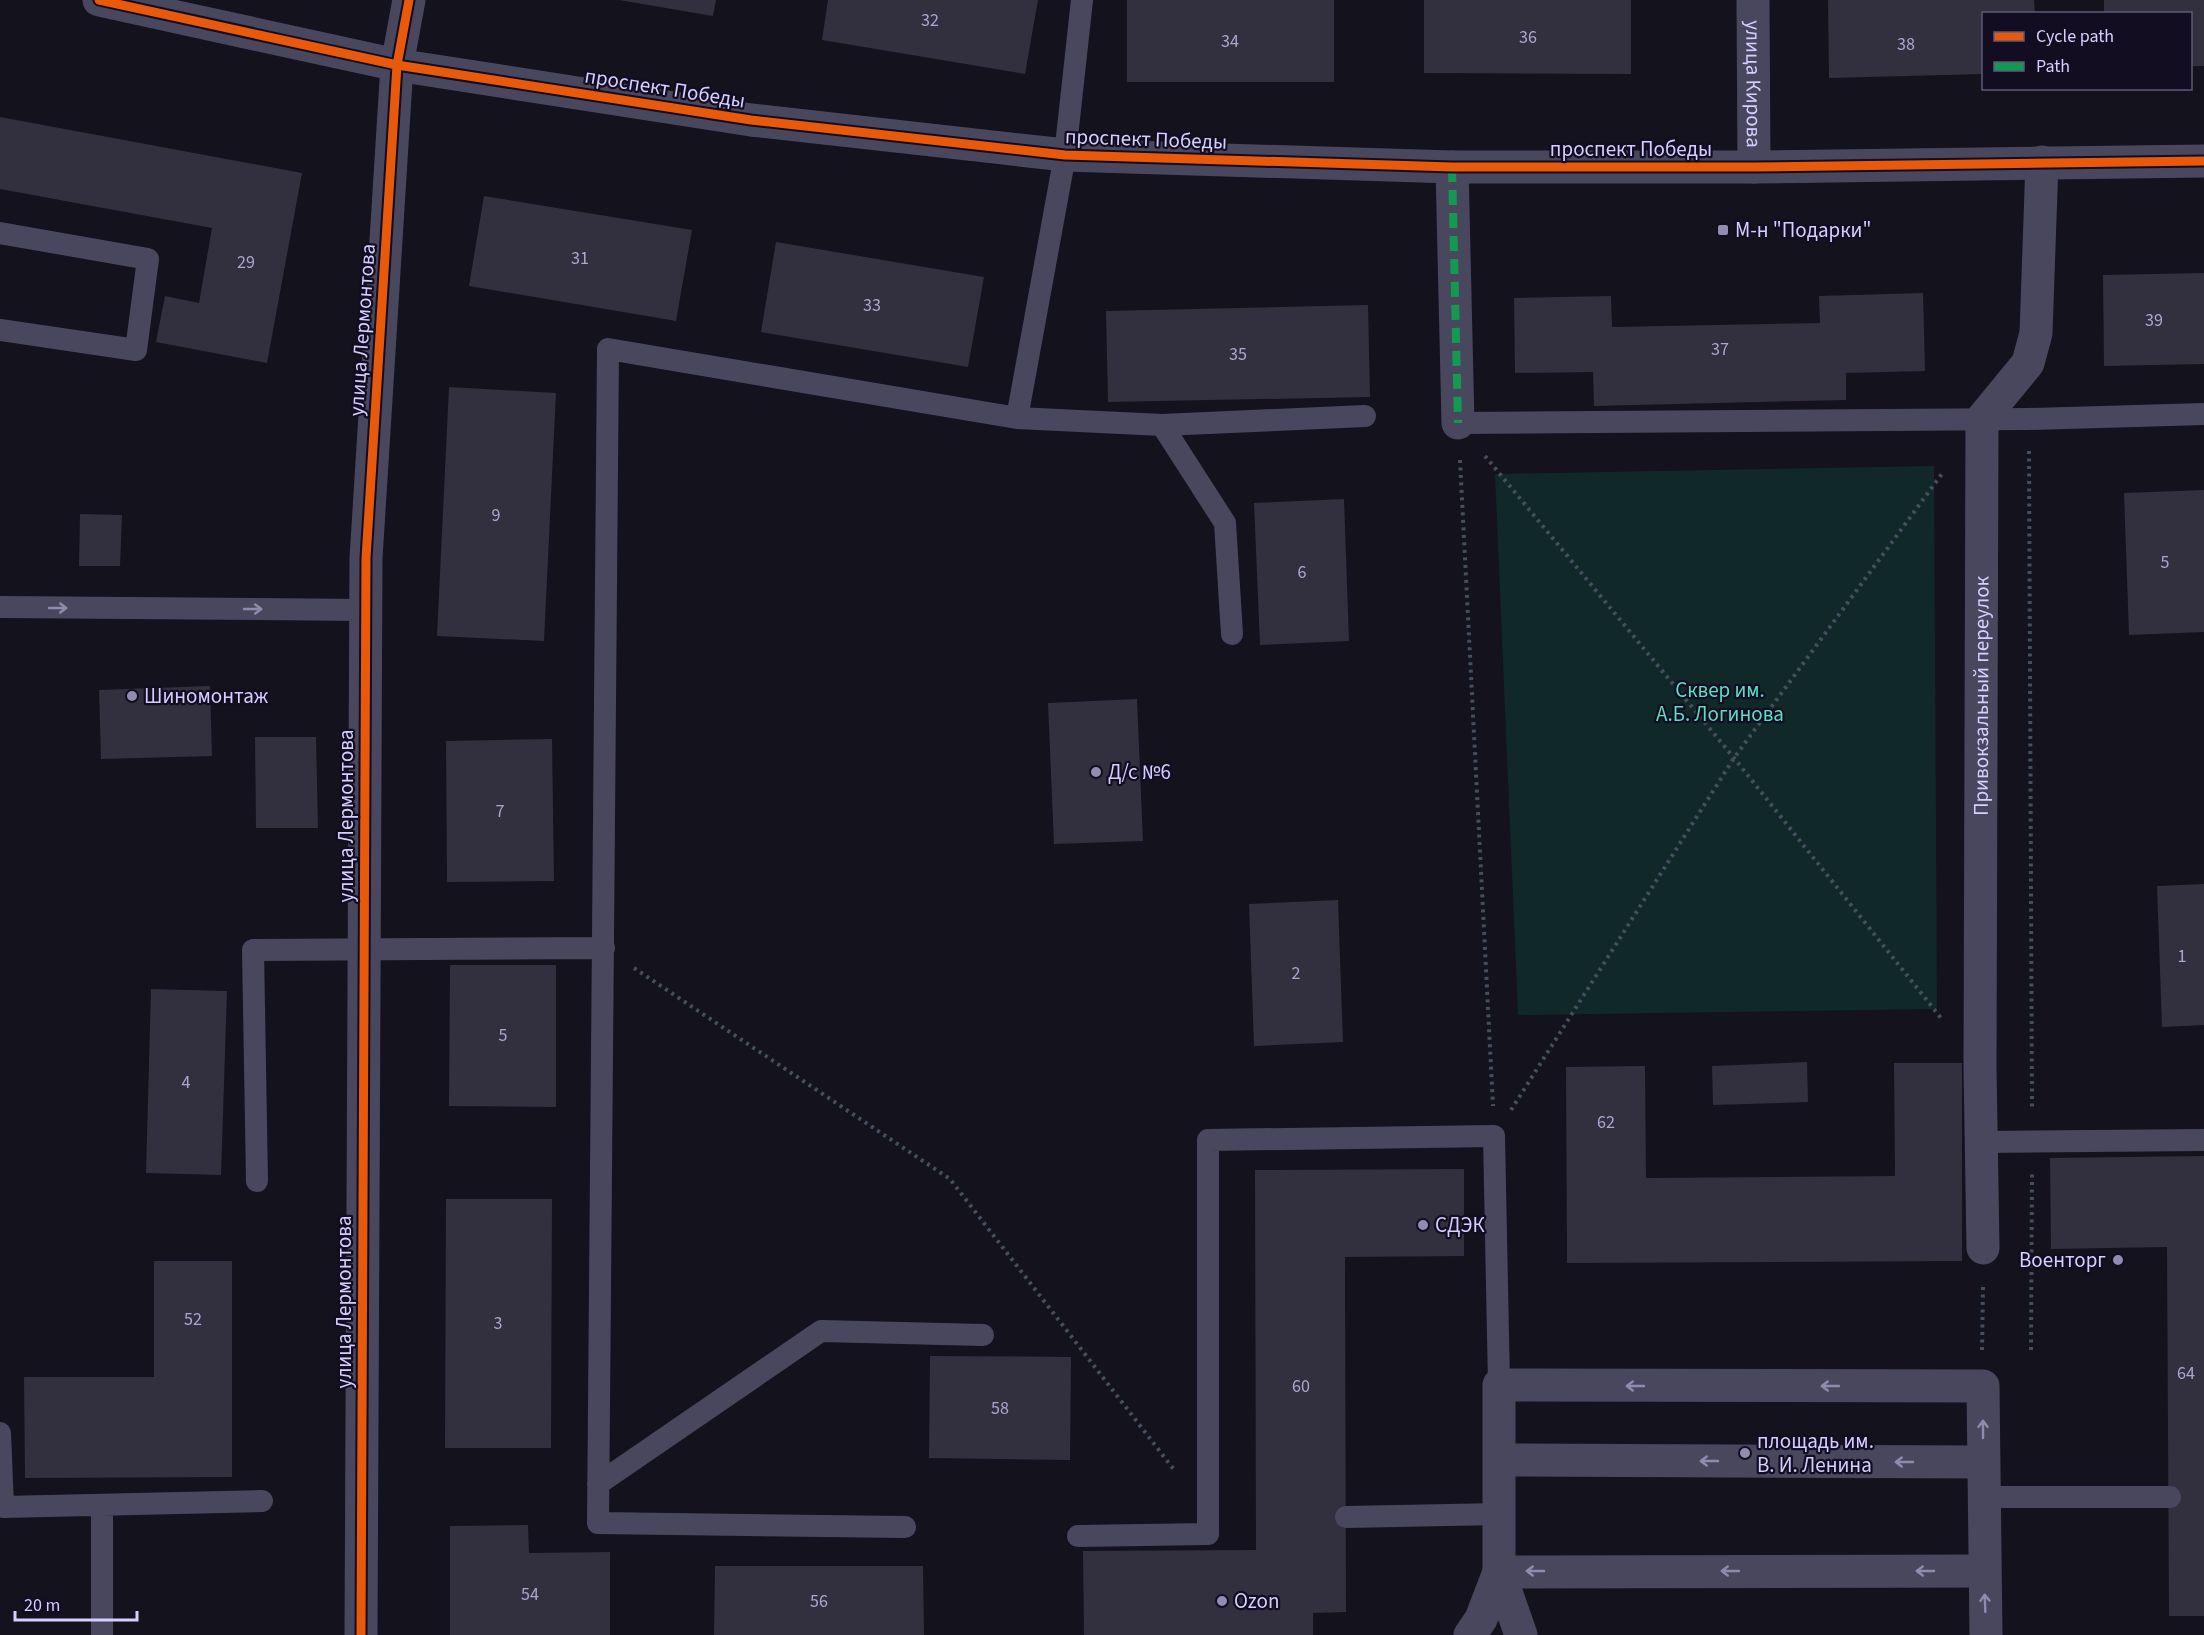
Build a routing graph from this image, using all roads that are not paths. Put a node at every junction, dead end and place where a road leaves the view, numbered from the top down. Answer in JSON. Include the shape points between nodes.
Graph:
{"nodes":[{"id":1,"x":99,"y":0,"type":"edge"},
{"id":2,"x":410,"y":0,"type":"edge"},
{"id":3,"x":1082,"y":0,"type":"edge"},
{"id":4,"x":1753,"y":0,"type":"edge"},
{"id":5,"x":398,"y":65,"type":"junction"},
{"id":6,"x":1065,"y":154,"type":"junction"},
{"id":7,"x":2204,"y":161,"type":"edge"},
{"id":8,"x":2042,"y":162,"type":"junction"},
{"id":9,"x":1452,"y":167,"type":"junction"},
{"id":10,"x":1754,"y":167,"type":"junction"},
{"id":11,"x":0,"y":233,"type":"edge"},
{"id":12,"x":0,"y":330,"type":"edge"},
{"id":13,"x":2204,"y":414,"type":"edge"},
{"id":14,"x":1365,"y":416,"type":"dead end"},
{"id":15,"x":1017,"y":418,"type":"junction"},
{"id":16,"x":1982,"y":419,"type":"junction"},
{"id":17,"x":1458,"y":423,"type":"joint"},
{"id":18,"x":1162,"y":425,"type":"junction"},
{"id":19,"x":0,"y":607,"type":"edge"},
{"id":20,"x":366,"y":610,"type":"junction"},
{"id":21,"x":1232,"y":634,"type":"dead end"},
{"id":22,"x":364,"y":948,"type":"junction"},
{"id":23,"x":604,"y":948,"type":"junction"},
{"id":24,"x":2204,"y":1140,"type":"edge"},
{"id":25,"x":1981,"y":1142,"type":"junction"},
{"id":26,"x":257,"y":1181,"type":"dead end"},
{"id":27,"x":1983,"y":1248,"type":"road end"},
{"id":28,"x":983,"y":1335,"type":"dead end"},
{"id":29,"x":1498,"y":1385,"type":"junction"},
{"id":30,"x":0,"y":1433,"type":"edge"},
{"id":31,"x":1500,"y":1460,"type":"junction"},
{"id":32,"x":1983,"y":1462,"type":"junction"},
{"id":33,"x":598,"y":1484,"type":"junction"},
{"id":34,"x":1984,"y":1497,"type":"junction"},
{"id":35,"x":2170,"y":1497,"type":"dead end"},
{"id":36,"x":262,"y":1501,"type":"dead end"},
{"id":37,"x":102,"y":1505,"type":"junction"},
{"id":38,"x":1500,"y":1514,"type":"junction"},
{"id":39,"x":1346,"y":1517,"type":"dead end"},
{"id":40,"x":905,"y":1527,"type":"dead end"},
{"id":41,"x":1078,"y":1536,"type":"dead end"},
{"id":42,"x":1984,"y":1571,"type":"junction"},
{"id":43,"x":1499,"y":1572,"type":"junction"},
{"id":44,"x":102,"y":1635,"type":"edge"},
{"id":45,"x":361,"y":1635,"type":"edge"},
{"id":46,"x":1470,"y":1635,"type":"edge"},
{"id":47,"x":1521,"y":1635,"type":"edge"},
{"id":48,"x":1986,"y":1635,"type":"edge"}],
"edges":[{"from":1,"to":5,"type":"street","name":"проспект Победы"},
{"from":2,"to":5,"type":"street","name":"улица Лермонтова"},
{"from":3,"to":6,"type":"lane"},
{"from":4,"to":10,"type":"street","name":"улица Кирова"},
{"from":5,"to":6,"type":"street","name":"проспект Победы","via":[[751,120]]},
{"from":5,"to":20,"type":"street","name":"улица Лермонтова","via":[[366,558]]},
{"from":6,"to":9,"type":"street","name":"проспект Победы"},
{"from":6,"to":15,"type":"lane"},
{"from":7,"to":8,"type":"street","name":"проспект Победы"},
{"from":8,"to":10,"type":"street","name":"проспект Победы"},
{"from":8,"to":16,"type":"street","via":[[2036,333],[2028,363]]},
{"from":9,"to":10,"type":"street","name":"проспект Победы"},
{"from":9,"to":17,"type":"street"},
{"from":11,"to":12,"type":"lane","via":[[148,259],[136,350]]},
{"from":13,"to":16,"type":"lane"},
{"from":14,"to":18,"type":"lane"},
{"from":15,"to":18,"type":"lane"},
{"from":15,"to":23,"type":"lane","via":[[608,349]]},
{"from":16,"to":17,"type":"lane"},
{"from":16,"to":25,"type":"street","name":"Привокзальный переулок"},
{"from":18,"to":21,"type":"lane","via":[[1225,522]]},
{"from":19,"to":20,"type":"lane","one_way":true},
{"from":20,"to":22,"type":"street","name":"улица Лермонтова"},
{"from":22,"to":23,"type":"lane"},
{"from":22,"to":26,"type":"lane","via":[[253,950]]},
{"from":22,"to":45,"type":"street","name":"улица Лермонтова"},
{"from":23,"to":33,"type":"lane"},
{"from":24,"to":25,"type":"lane"},
{"from":25,"to":27,"type":"street","name":"Привокзальный переулок"},
{"from":28,"to":33,"type":"lane","via":[[821,1331]]},
{"from":29,"to":31,"type":"street"},
{"from":32,"to":29,"type":"street","one_way":true,"via":[[1983,1386]]},
{"from":29,"to":41,"type":"lane","via":[[1494,1136],[1208,1140],[1208,1534]]},
{"from":30,"to":37,"type":"lane","via":[[3,1507]]},
{"from":32,"to":31,"type":"street","one_way":true},
{"from":31,"to":38,"type":"street"},
{"from":32,"to":34,"type":"street"},
{"from":33,"to":40,"type":"lane","via":[[598,1523]]},
{"from":34,"to":35,"type":"lane"},
{"from":34,"to":42,"type":"street"},
{"from":36,"to":37,"type":"lane"},
{"from":37,"to":44,"type":"lane"},
{"from":38,"to":39,"type":"lane"},
{"from":38,"to":43,"type":"street"},
{"from":42,"to":43,"type":"street","one_way":true},
{"from":48,"to":42,"type":"street","one_way":true},
{"from":43,"to":46,"type":"street","via":[[1481,1619]]},
{"from":43,"to":47,"type":"street"}]}
